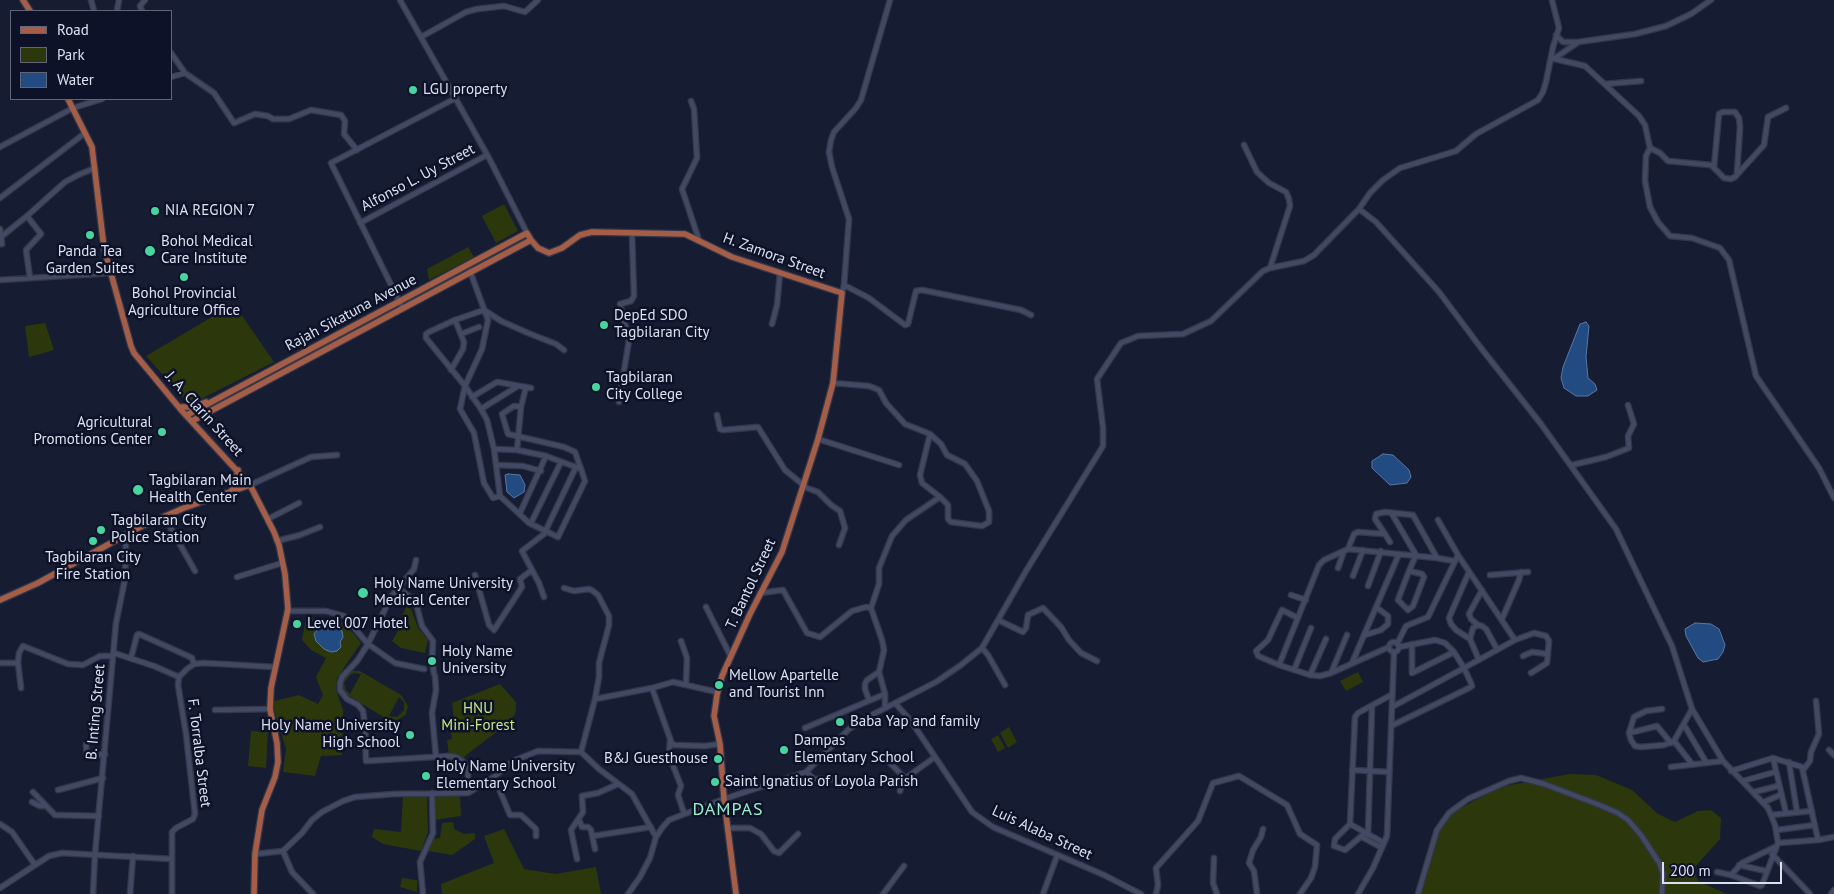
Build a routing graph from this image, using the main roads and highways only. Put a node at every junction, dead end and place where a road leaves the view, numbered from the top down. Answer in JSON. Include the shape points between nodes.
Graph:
{"nodes":[{"id":1,"x":69,"y":100,"type":"edge"},
{"id":2,"x":530,"y":240,"type":"junction"},
{"id":3,"x":842,"y":293,"type":"joint"},
{"id":4,"x":408,"y":297,"type":"junction"},
{"id":5,"x":412,"y":304,"type":"junction"},
{"id":6,"x":274,"y":369,"type":"junction"},
{"id":7,"x":278,"y":375,"type":"junction"},
{"id":8,"x":213,"y":402,"type":"junction"},
{"id":9,"x":179,"y":407,"type":"junction"},
{"id":10,"x":187,"y":415,"type":"junction"},
{"id":11,"x":192,"y":420,"type":"junction"},
{"id":12,"x":238,"y":470,"type":"junction"},
{"id":13,"x":250,"y":485,"type":"junction"},
{"id":14,"x":231,"y":492,"type":"junction"},
{"id":15,"x":0,"y":600,"type":"edge"},
{"id":16,"x":254,"y":894,"type":"edge"},
{"id":17,"x":736,"y":894,"type":"edge"}],
"edges":[{"from":1,"to":9,"type":"main road","name":"J. A. Clarin Street","via":[[92,148],[100,225],[110,273],[134,353]]},
{"from":2,"to":3,"type":"main road","name":"H. Zamora Street","via":[[549,252],[558,250],[580,234],[592,232],[685,234],[732,257]]},
{"from":2,"to":4,"type":"main road","name":"Rajah Sikatuna Avenue","via":[[527,233]]},
{"from":2,"to":5,"type":"main road"},
{"from":3,"to":17,"type":"main road","name":"T. Bantol Street","via":[[833,383],[818,439],[782,552],[722,676],[718,692],[714,716],[720,744]]},
{"from":4,"to":5,"type":"main road"},
{"from":4,"to":6,"type":"main road","name":"Rajah Sikatuna Avenue"},
{"from":5,"to":7,"type":"main road"},
{"from":6,"to":7,"type":"main road"},
{"from":6,"to":8,"type":"main road","name":"Rajah Sikatuna Avenue"},
{"from":7,"to":11,"type":"main road"},
{"from":8,"to":9,"type":"main road"},
{"from":8,"to":10,"type":"main road","name":"Rajah Sikatuna Avenue"},
{"from":9,"to":10,"type":"main road","name":"J. A. Clarin Street"},
{"from":10,"to":11,"type":"main road","name":"J. A. Clarin Street"},
{"from":11,"to":12,"type":"main road","name":"J. A. Clarin Street"},
{"from":12,"to":13,"type":"main road","name":"J. A. Clarin Street"},
{"from":12,"to":14,"type":"main road"},
{"from":13,"to":14,"type":"main road"},
{"from":13,"to":16,"type":"main road","name":"J. A. Clarin Street","via":[[278,540],[287,589],[287,611],[274,667],[270,709],[278,762],[262,810],[255,854]]},
{"from":14,"to":15,"type":"main road","via":[[164,516]]}]}
